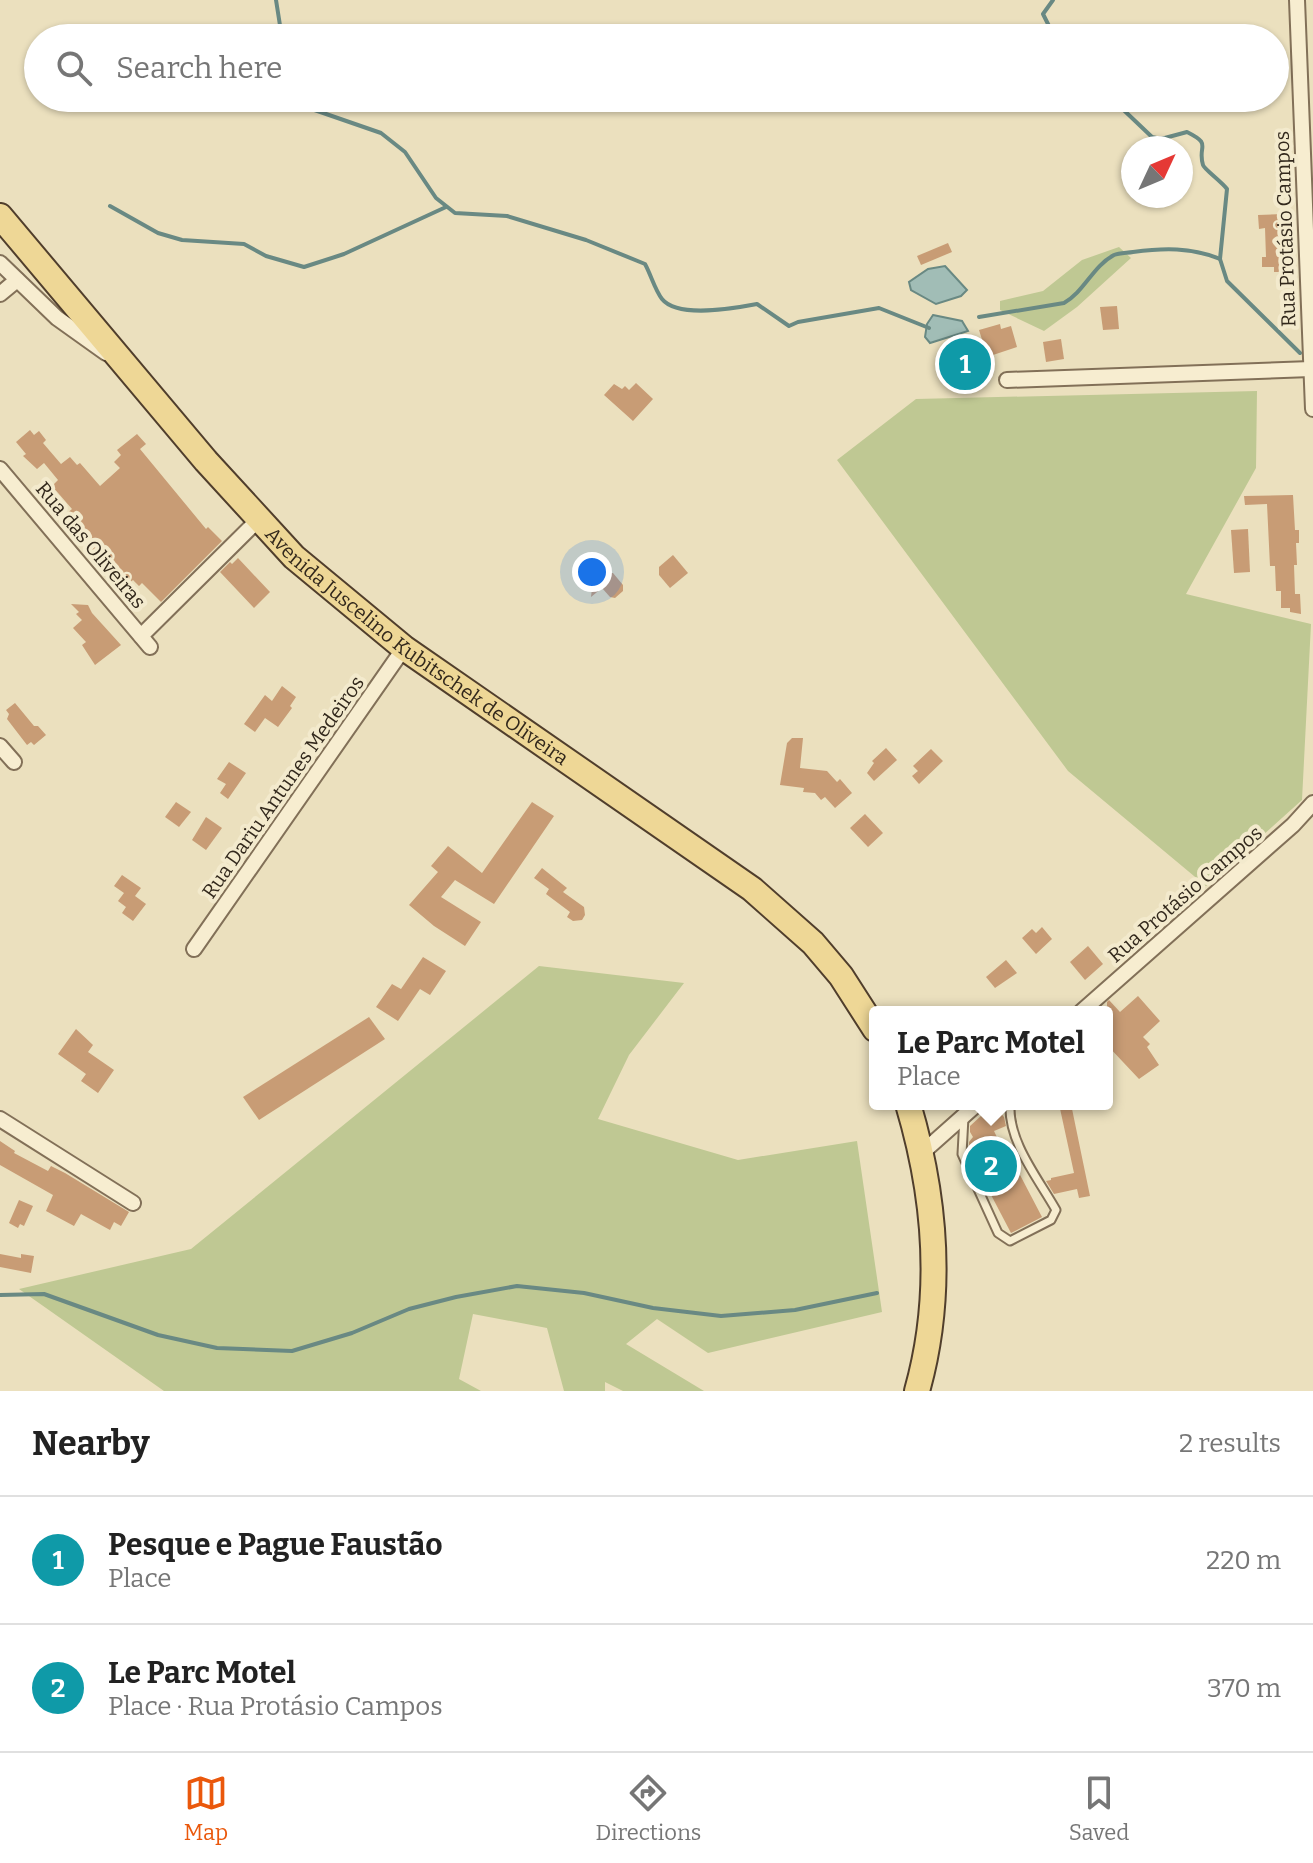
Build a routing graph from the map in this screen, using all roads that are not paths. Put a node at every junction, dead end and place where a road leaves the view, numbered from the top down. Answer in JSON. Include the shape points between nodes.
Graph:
{"nodes":[{"id":1,"x":1297,"y":0,"type":"edge"},
{"id":2,"x":0,"y":216,"type":"edge"},
{"id":3,"x":0,"y":263,"type":"edge"},
{"id":4,"x":17,"y":280,"type":"junction"},
{"id":5,"x":0,"y":294,"type":"edge"},
{"id":6,"x":126,"y":365,"type":"junction"},
{"id":7,"x":1311,"y":369,"type":"junction"},
{"id":8,"x":1007,"y":380,"type":"dead end"},
{"id":9,"x":1313,"y":409,"type":"edge"},
{"id":10,"x":0,"y":469,"type":"edge"},
{"id":11,"x":258,"y":520,"type":"junction"},
{"id":12,"x":404,"y":648,"type":"junction"},
{"id":13,"x":0,"y":746,"type":"edge"},
{"id":14,"x":14,"y":762,"type":"dead end"},
{"id":15,"x":1313,"y":803,"type":"edge"},
{"id":16,"x":194,"y":949,"type":"dead end"},
{"id":17,"x":1088,"y":1006,"type":"edge"},
{"id":18,"x":869,"y":1020,"type":"edge"},
{"id":19,"x":910,"y":1110,"type":"edge"},
{"id":20,"x":970,"y":1110,"type":"edge"},
{"id":21,"x":1010,"y":1110,"type":"edge"},
{"id":22,"x":964,"y":1116,"type":"junction"},
{"id":23,"x":0,"y":1119,"type":"edge"},
{"id":24,"x":923,"y":1152,"type":"junction"},
{"id":25,"x":133,"y":1203,"type":"dead end"},
{"id":26,"x":917,"y":1391,"type":"edge"}],
"edges":[{"from":1,"to":7,"type":"street","name":"Rua Protásio Campos"},
{"from":2,"to":6,"type":"main road","name":"Avenida Juscelino Kubitschek de Oliveira"},
{"from":3,"to":4,"type":"street"},
{"from":4,"to":5,"type":"street"},
{"from":4,"to":6,"type":"street","via":[[81,337]]},
{"from":6,"to":11,"type":"main road","name":"Avenida Juscelino Kubitschek de Oliveira"},
{"from":7,"to":8,"type":"street"},
{"from":7,"to":9,"type":"street","name":"Rua Protásio Campos"},
{"from":10,"to":11,"type":"street","name":"Rua das Oliveiras","via":[[146,641]]},
{"from":11,"to":12,"type":"main road","name":"Avenida Juscelino Kubitschek de Oliveira","via":[[318,579]]},
{"from":12,"to":16,"type":"street","name":"Rua Dariu Antunes Medeiros"},
{"from":12,"to":18,"type":"main road","name":"Avenida Juscelino Kubitschek de Oliveira","via":[[763,897],[813,943]]},
{"from":13,"to":14,"type":"street"},
{"from":15,"to":17,"type":"street","name":"Rua Protásio Campos"},
{"from":19,"to":24,"type":"main road"},
{"from":20,"to":22,"type":"street"},
{"from":21,"to":22,"type":"lane","via":[[1014,1137],[1056,1210],[1051,1220],[1010,1241],[998,1233],[962,1154]]},
{"from":22,"to":24,"type":"street"},
{"from":23,"to":25,"type":"street"},
{"from":24,"to":26,"type":"main road","via":[[933,1222],[934,1281],[931,1327]]}]}
